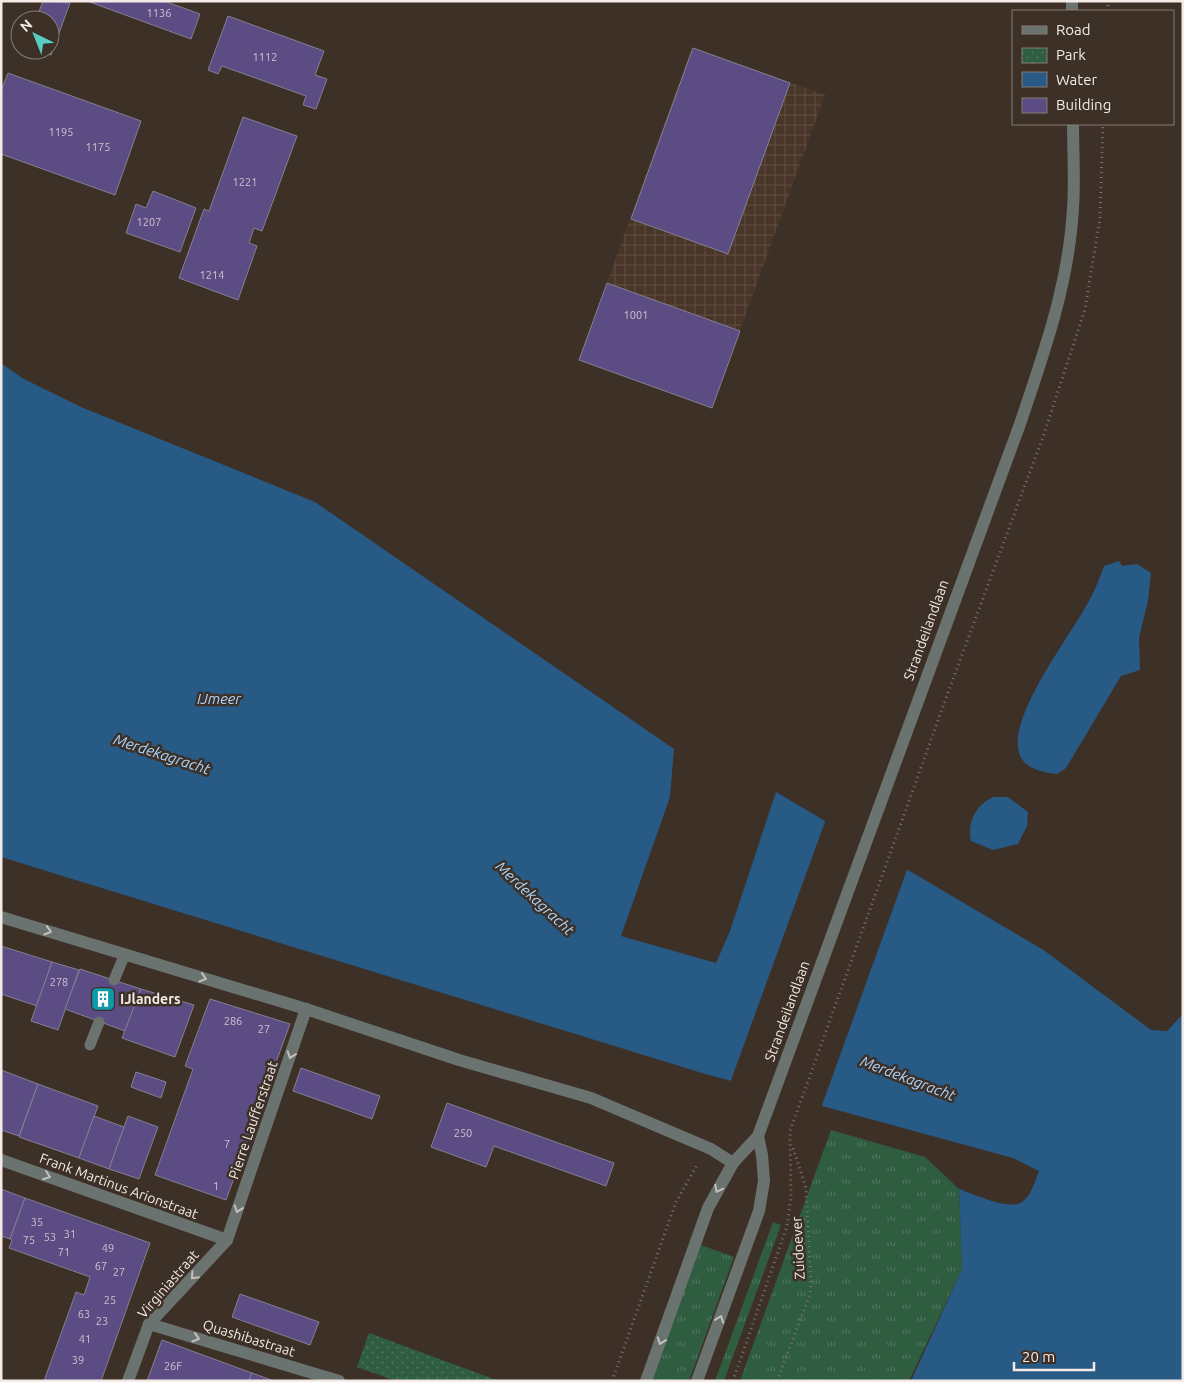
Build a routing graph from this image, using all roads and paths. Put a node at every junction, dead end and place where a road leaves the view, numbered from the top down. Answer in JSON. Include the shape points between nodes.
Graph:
{"nodes":[{"id":1,"x":1073,"y":125,"type":"edge"},
{"id":2,"x":1044,"y":434,"type":"dead end"},
{"id":3,"x":1,"y":917,"type":"edge"},
{"id":4,"x":125,"y":954,"type":"junction"},
{"id":5,"x":114,"y":980,"type":"dead end"},
{"id":6,"x":306,"y":1009,"type":"junction"},
{"id":7,"x":99,"y":1022,"type":"dead end"},
{"id":8,"x":90,"y":1045,"type":"dead end"},
{"id":9,"x":758,"y":1136,"type":"junction"},
{"id":10,"x":791,"y":1140,"type":"junction"},
{"id":11,"x":711,"y":1150,"type":"junction"},
{"id":12,"x":1,"y":1160,"type":"edge"},
{"id":13,"x":733,"y":1163,"type":"junction"},
{"id":14,"x":227,"y":1240,"type":"junction"},
{"id":15,"x":150,"y":1324,"type":"junction"},
{"id":16,"x":128,"y":1381,"type":"edge"},
{"id":17,"x":339,"y":1381,"type":"edge"},
{"id":18,"x":612,"y":1381,"type":"edge"},
{"id":19,"x":646,"y":1381,"type":"edge"},
{"id":20,"x":697,"y":1381,"type":"edge"},
{"id":21,"x":733,"y":1381,"type":"edge"},
{"id":22,"x":777,"y":1381,"type":"edge"}],
"edges":[{"from":1,"to":9,"type":"street","name":"Strandeilandlaan","via":[[1074,208],[1065,275],[1050,334],[1020,424]]},
{"from":2,"to":10,"type":"path","via":[[796,1114],[790,1131]]},
{"from":3,"to":4,"type":"street","one_way":true},
{"from":4,"to":5,"type":"lane"},
{"from":4,"to":6,"type":"street","one_way":true},
{"from":6,"to":11,"type":"street","via":[[459,1060],[591,1098]]},
{"from":6,"to":14,"type":"street","name":"Pierre Laufferstraat","one_way":true},
{"from":7,"to":8,"type":"lane"},
{"from":9,"to":13,"type":"street","name":"Strandeilandlaan"},
{"from":20,"to":9,"type":"street","one_way":true,"via":[[758,1211],[764,1181]]},
{"from":10,"to":21,"type":"path","via":[[791,1197],[787,1226]]},
{"from":10,"to":22,"type":"path","name":"Zuidoever","via":[[806,1188],[811,1285]]},
{"from":11,"to":13,"type":"street"},
{"from":11,"to":18,"type":"path","via":[[689,1177],[676,1202]]},
{"from":12,"to":14,"type":"street","name":"Frank Martinus Arionstraat","one_way":true},
{"from":13,"to":19,"type":"street","name":"Strandeilandlaan","one_way":true,"via":[[708,1208]]},
{"from":14,"to":15,"type":"street","name":"Virginiastraat","one_way":true},
{"from":15,"to":16,"type":"street","name":"Virginiastraat"},
{"from":15,"to":17,"type":"street","name":"Quashibastraat","one_way":true}]}
